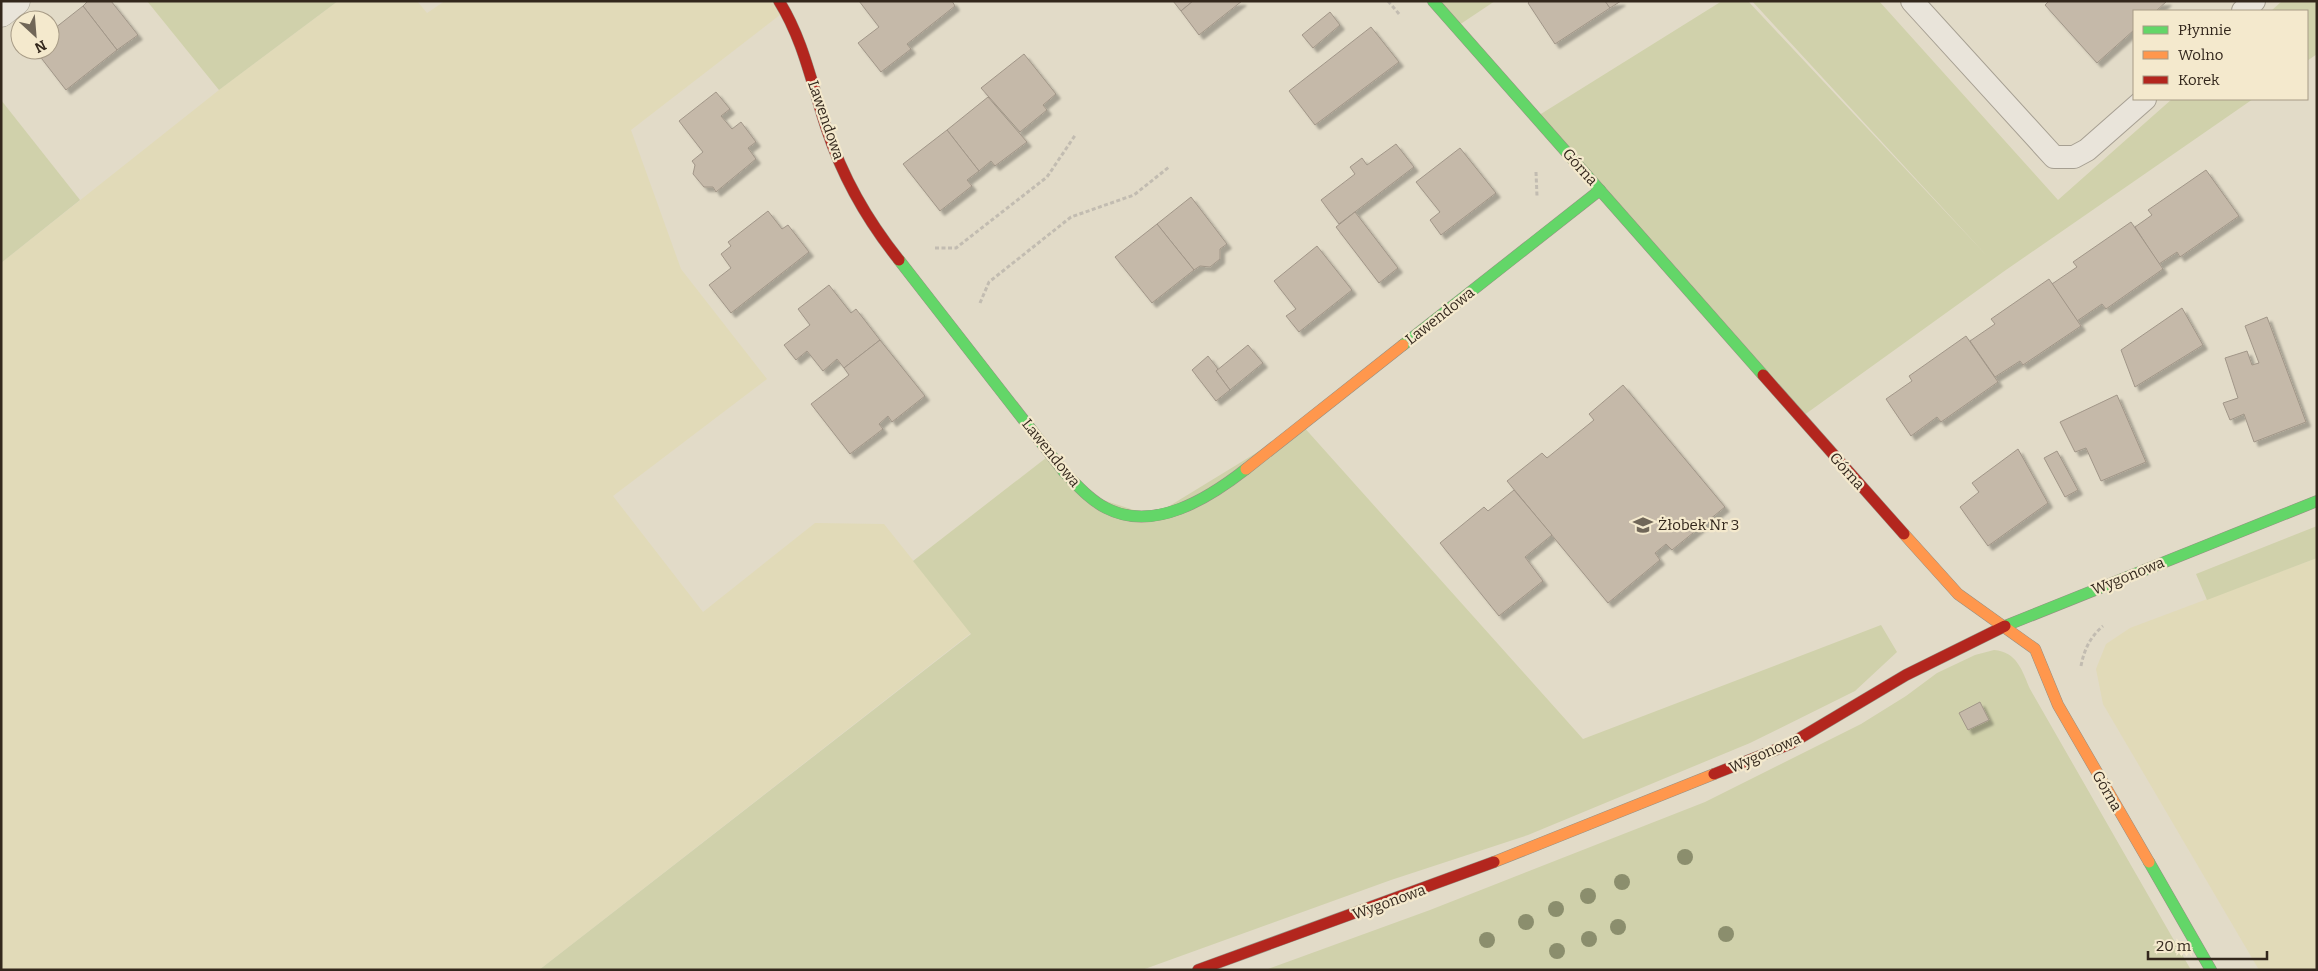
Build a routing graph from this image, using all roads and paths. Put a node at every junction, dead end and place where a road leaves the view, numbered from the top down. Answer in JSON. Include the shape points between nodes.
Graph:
{"nodes":[{"id":1,"x":16,"y":1,"type":"edge"},
{"id":2,"x":779,"y":1,"type":"edge"},
{"id":3,"x":1433,"y":1,"type":"edge"},
{"id":4,"x":1912,"y":1,"type":"edge"},
{"id":5,"x":2254,"y":1,"type":"edge"},
{"id":6,"x":2244,"y":10,"type":"edge"},
{"id":7,"x":1,"y":13,"type":"edge"},
{"id":8,"x":2144,"y":100,"type":"edge"},
{"id":9,"x":1076,"y":134,"type":"dead end"},
{"id":10,"x":1169,"y":167,"type":"dead end"},
{"id":11,"x":1535,"y":169,"type":"dead end"},
{"id":12,"x":1600,"y":190,"type":"junction"},
{"id":13,"x":1537,"y":197,"type":"dead end"},
{"id":14,"x":928,"y":246,"type":"dead end"},
{"id":15,"x":979,"y":310,"type":"dead end"},
{"id":16,"x":2317,"y":501,"type":"edge"},
{"id":17,"x":2106,"y":624,"type":"dead end"},
{"id":18,"x":2005,"y":626,"type":"junction"},
{"id":19,"x":2082,"y":674,"type":"dead end"},
{"id":20,"x":1198,"y":970,"type":"edge"},
{"id":21,"x":2210,"y":970,"type":"edge"}],
"edges":[{"from":1,"to":7,"type":"street"},
{"from":2,"to":12,"type":"street","name":"Lawendowa","via":[[795,30],[839,162],[876,232],[1065,473],[1107,509],[1126,515],[1153,516],[1186,508],[1224,486]]},
{"from":3,"to":12,"type":"street","name":"Górna"},
{"from":4,"to":8,"type":"lane","via":[[2054,158],[2074,157],[2087,150]]},
{"from":5,"to":6,"type":"lane"},
{"from":9,"to":14,"type":"path","via":[[1047,177],[956,248]]},
{"from":10,"to":15,"type":"path","via":[[1134,195],[1071,217],[989,282],[980,298]]},
{"from":11,"to":13,"type":"path"},
{"from":12,"to":18,"type":"street","name":"Górna","via":[[1958,594]]},
{"from":16,"to":18,"type":"street","name":"Wygonowa"},
{"from":17,"to":19,"type":"path","via":[[2094,633],[2085,651]]},
{"from":18,"to":20,"type":"street","name":"Wygonowa","via":[[1906,675],[1790,744],[1459,876]]},
{"from":18,"to":21,"type":"street","name":"Górna","via":[[2035,649],[2058,705]]}]}
